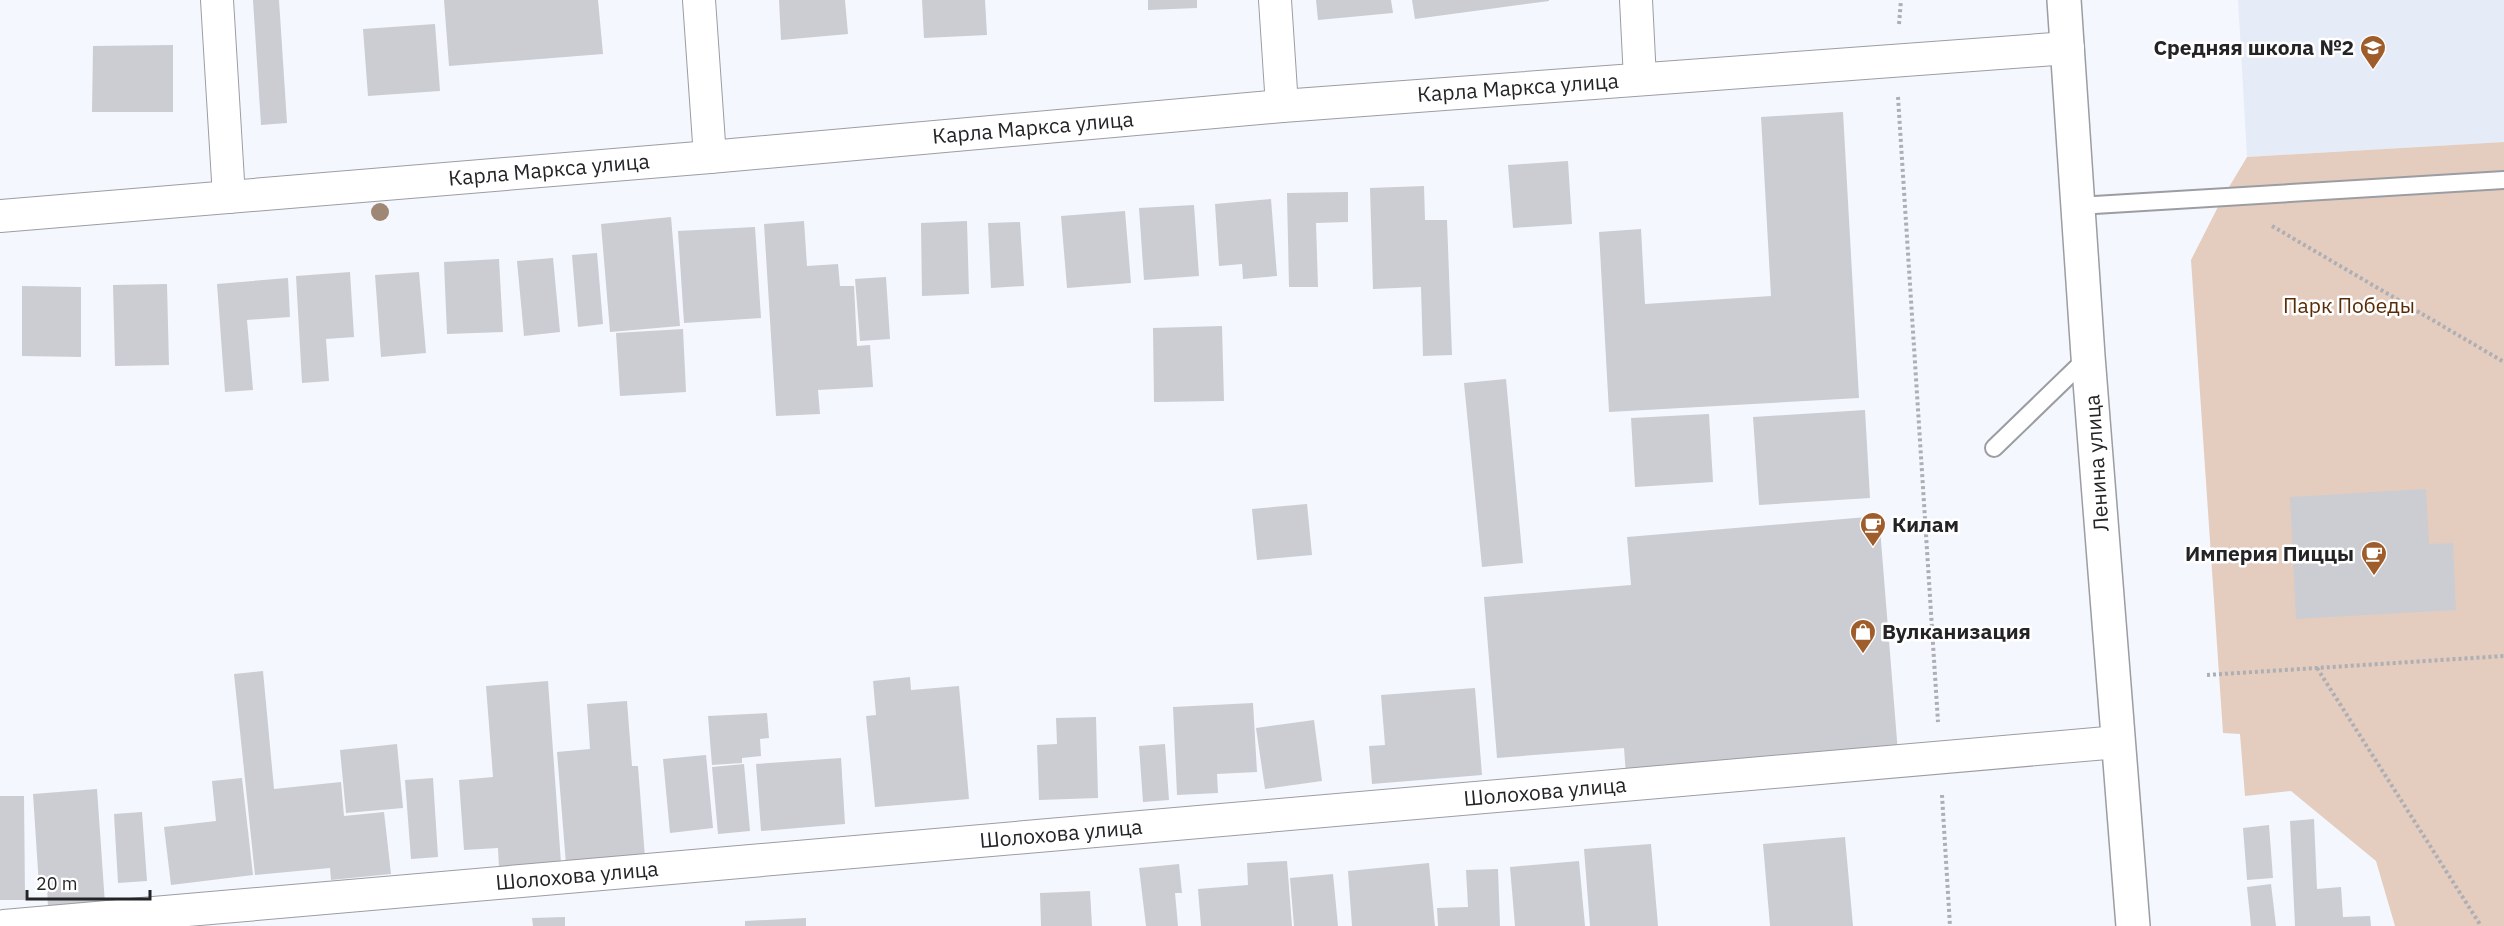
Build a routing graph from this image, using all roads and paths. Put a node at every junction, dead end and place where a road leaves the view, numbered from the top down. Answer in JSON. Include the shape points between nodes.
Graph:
{"nodes":[{"id":1,"x":217,"y":0,"type":"edge"},
{"id":2,"x":699,"y":0,"type":"edge"},
{"id":3,"x":1275,"y":0,"type":"edge"},
{"id":4,"x":1636,"y":0,"type":"edge"},
{"id":5,"x":2064,"y":0,"type":"edge"},
{"id":6,"x":2068,"y":48,"type":"junction"},
{"id":7,"x":1895,"y":60,"type":"junction"},
{"id":8,"x":1640,"y":80,"type":"junction"},
{"id":9,"x":1282,"y":106,"type":"junction"},
{"id":10,"x":710,"y":157,"type":"junction"},
{"id":11,"x":2504,"y":180,"type":"edge"},
{"id":12,"x":229,"y":197,"type":"junction"},
{"id":13,"x":2223,"y":197,"type":"junction"},
{"id":14,"x":2078,"y":206,"type":"junction"},
{"id":15,"x":0,"y":216,"type":"edge"},
{"id":16,"x":2088,"y":356,"type":"junction"},
{"id":17,"x":2504,"y":362,"type":"edge"},
{"id":18,"x":1994,"y":448,"type":"dead end"},
{"id":19,"x":2504,"y":656,"type":"edge"},
{"id":20,"x":2317,"y":668,"type":"junction"},
{"id":21,"x":2207,"y":675,"type":"dead end"},
{"id":22,"x":2118,"y":742,"type":"junction"},
{"id":23,"x":1940,"y":757,"type":"junction"},
{"id":24,"x":4,"y":926,"type":"edge"},
{"id":25,"x":1950,"y":926,"type":"edge"},
{"id":26,"x":2133,"y":926,"type":"edge"},
{"id":27,"x":2481,"y":926,"type":"edge"}],
"edges":[{"from":1,"to":12,"type":"street"},
{"from":2,"to":10,"type":"street"},
{"from":3,"to":9,"type":"street"},
{"from":4,"to":8,"type":"street"},
{"from":5,"to":6,"type":"main road","name":"Ленина улица"},
{"from":6,"to":7,"type":"street","name":"Карла Маркса улица"},
{"from":6,"to":14,"type":"main road","name":"Ленина улица"},
{"from":7,"to":8,"type":"street","name":"Карла Маркса улица"},
{"from":7,"to":23,"type":"path"},
{"from":8,"to":9,"type":"street","name":"Карла Маркса улица"},
{"from":9,"to":10,"type":"street","name":"Карла Маркса улица"},
{"from":10,"to":12,"type":"street","name":"Карла Маркса улица"},
{"from":11,"to":13,"type":"lane"},
{"from":12,"to":15,"type":"street","name":"Карла Маркса улица"},
{"from":13,"to":14,"type":"lane"},
{"from":13,"to":17,"type":"path"},
{"from":14,"to":16,"type":"main road","name":"Ленина улица"},
{"from":16,"to":18,"type":"lane"},
{"from":16,"to":22,"type":"main road","name":"Ленина улица"},
{"from":19,"to":20,"type":"path"},
{"from":20,"to":21,"type":"path"},
{"from":20,"to":27,"type":"path"},
{"from":22,"to":23,"type":"street","name":"Шолохова улица"},
{"from":22,"to":26,"type":"main road","name":"Ленина улица"},
{"from":23,"to":24,"type":"street","name":"Шолохова улица"},
{"from":23,"to":25,"type":"path"}]}
